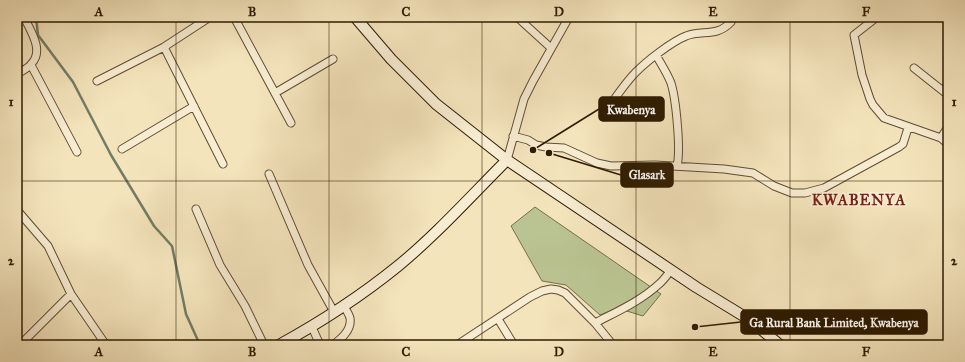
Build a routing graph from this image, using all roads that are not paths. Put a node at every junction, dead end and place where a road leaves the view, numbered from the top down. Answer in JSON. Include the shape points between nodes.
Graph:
{"nodes":[{"id":1,"x":24,"y":17,"type":"edge"},
{"id":2,"x":210,"y":17,"type":"edge"},
{"id":3,"x":234,"y":17,"type":"edge"},
{"id":4,"x":355,"y":17,"type":"edge"},
{"id":5,"x":517,"y":17,"type":"edge"},
{"id":6,"x":569,"y":17,"type":"edge"},
{"id":7,"x":732,"y":17,"type":"edge"},
{"id":8,"x":877,"y":17,"type":"edge"},
{"id":9,"x":164,"y":47,"type":"junction"},
{"id":10,"x":551,"y":48,"type":"junction"},
{"id":11,"x":656,"y":55,"type":"junction"},
{"id":12,"x":333,"y":59,"type":"dead end"},
{"id":13,"x":31,"y":65,"type":"junction"},
{"id":14,"x":914,"y":68,"type":"dead end"},
{"id":15,"x":17,"y":74,"type":"edge"},
{"id":16,"x":97,"y":81,"type":"dead end"},
{"id":17,"x":275,"y":93,"type":"junction"},
{"id":18,"x":948,"y":95,"type":"edge"},
{"id":19,"x":194,"y":106,"type":"junction"},
{"id":20,"x":604,"y":114,"type":"dead end"},
{"id":21,"x":291,"y":122,"type":"dead end"},
{"id":22,"x":948,"y":127,"type":"edge"},
{"id":23,"x":908,"y":128,"type":"junction"},
{"id":24,"x":513,"y":136,"type":"junction"},
{"id":25,"x":941,"y":138,"type":"junction"},
{"id":26,"x":948,"y":144,"type":"edge"},
{"id":27,"x":122,"y":149,"type":"dead end"},
{"id":28,"x":77,"y":152,"type":"dead end"},
{"id":29,"x":507,"y":160,"type":"junction"},
{"id":30,"x":222,"y":164,"type":"dead end"},
{"id":31,"x":677,"y":166,"type":"junction"},
{"id":32,"x":269,"y":174,"type":"dead end"},
{"id":33,"x":196,"y":209,"type":"dead end"},
{"id":34,"x":17,"y":210,"type":"edge"},
{"id":35,"x":671,"y":270,"type":"junction"},
{"id":36,"x":71,"y":294,"type":"junction"},
{"id":37,"x":344,"y":306,"type":"junction"},
{"id":38,"x":334,"y":312,"type":"junction"},
{"id":39,"x":498,"y":320,"type":"junction"},
{"id":40,"x":595,"y":323,"type":"junction"},
{"id":41,"x":312,"y":327,"type":"junction"},
{"id":42,"x":20,"y":345,"type":"edge"},
{"id":43,"x":106,"y":345,"type":"edge"},
{"id":44,"x":264,"y":345,"type":"edge"},
{"id":45,"x":279,"y":345,"type":"edge"},
{"id":46,"x":320,"y":345,"type":"edge"},
{"id":47,"x":333,"y":345,"type":"edge"},
{"id":48,"x":457,"y":345,"type":"edge"},
{"id":49,"x":514,"y":345,"type":"edge"},
{"id":50,"x":613,"y":345,"type":"edge"},
{"id":51,"x":780,"y":345,"type":"edge"}],
"edges":[{"from":1,"to":13,"type":"street","via":[[37,50]]},
{"from":2,"to":9,"type":"street"},
{"from":3,"to":17,"type":"street"},
{"from":4,"to":29,"type":"main road","via":[[391,59],[436,104]]},
{"from":5,"to":10,"type":"street"},
{"from":6,"to":10,"type":"street"},
{"from":7,"to":11,"type":"street","via":[[731,22],[720,30],[685,36]]},
{"from":8,"to":23,"type":"street","via":[[854,35],[862,75],[873,105],[884,118]]},
{"from":9,"to":16,"type":"street"},
{"from":9,"to":19,"type":"street"},
{"from":10,"to":24,"type":"street","via":[[524,99]]},
{"from":11,"to":20,"type":"street","via":[[636,72]]},
{"from":11,"to":31,"type":"street","via":[[671,83],[675,102],[679,152]]},
{"from":12,"to":17,"type":"street"},
{"from":13,"to":15,"type":"street"},
{"from":13,"to":28,"type":"street"},
{"from":14,"to":18,"type":"street"},
{"from":17,"to":21,"type":"street"},
{"from":19,"to":27,"type":"street"},
{"from":19,"to":30,"type":"street"},
{"from":22,"to":25,"type":"street"},
{"from":23,"to":25,"type":"street"},
{"from":23,"to":31,"type":"street","via":[[903,144],[899,148],[824,188],[811,192],[786,192],[752,173],[742,171]]},
{"from":24,"to":29,"type":"street"},
{"from":24,"to":31,"type":"street","via":[[546,147],[564,148],[576,155],[611,166]]},
{"from":25,"to":26,"type":"street"},
{"from":29,"to":35,"type":"main road"},
{"from":29,"to":37,"type":"main road","via":[[399,265]]},
{"from":32,"to":38,"type":"street","via":[[308,265]]},
{"from":33,"to":44,"type":"street","via":[[220,265],[245,306]]},
{"from":34,"to":36,"type":"street","via":[[48,246]]},
{"from":35,"to":40,"type":"street","via":[[652,290]]},
{"from":35,"to":51,"type":"main road","via":[[750,320]]},
{"from":36,"to":42,"type":"street"},
{"from":36,"to":43,"type":"street"},
{"from":37,"to":38,"type":"main road"},
{"from":37,"to":47,"type":"street","via":[[350,318],[349,328],[343,338]]},
{"from":38,"to":41,"type":"main road"},
{"from":39,"to":40,"type":"street","via":[[530,297],[551,289],[565,293]]},
{"from":39,"to":48,"type":"street"},
{"from":39,"to":49,"type":"street"},
{"from":40,"to":50,"type":"street"},
{"from":41,"to":45,"type":"main road"},
{"from":41,"to":46,"type":"street"}]}
